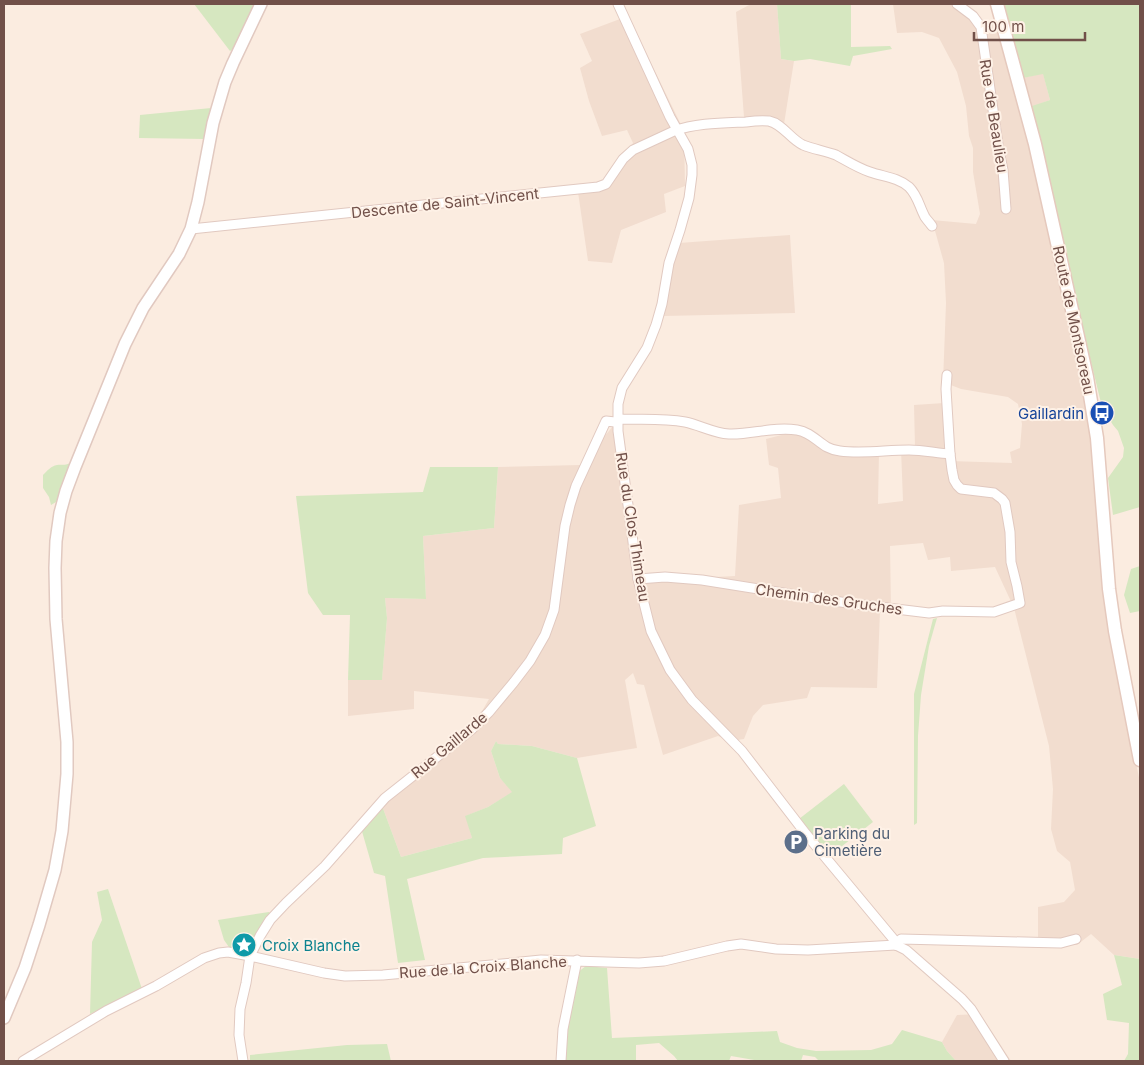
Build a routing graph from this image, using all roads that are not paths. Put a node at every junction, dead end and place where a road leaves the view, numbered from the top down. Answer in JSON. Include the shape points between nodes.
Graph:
{"nodes":[{"id":1,"x":261,"y":4,"type":"edge"},
{"id":2,"x":618,"y":4,"type":"edge"},
{"id":3,"x":957,"y":4,"type":"edge"},
{"id":4,"x":997,"y":4,"type":"edge"},
{"id":5,"x":677,"y":130,"type":"junction"},
{"id":6,"x":1006,"y":209,"type":"dead end"},
{"id":7,"x":932,"y":226,"type":"dead end"},
{"id":8,"x":191,"y":229,"type":"junction"},
{"id":9,"x":947,"y":375,"type":"dead end"},
{"id":10,"x":619,"y":397,"type":"junction"},
{"id":11,"x":617,"y":420,"type":"junction"},
{"id":12,"x":606,"y":421,"type":"junction"},
{"id":13,"x":950,"y":454,"type":"junction"},
{"id":14,"x":638,"y":579,"type":"junction"},
{"id":15,"x":1140,"y":760,"type":"edge"},
{"id":16,"x":1076,"y":939,"type":"dead end"},
{"id":17,"x":896,"y":945,"type":"junction"},
{"id":18,"x":250,"y":956,"type":"junction"},
{"id":19,"x":576,"y":960,"type":"junction"},
{"id":20,"x":4,"y":1018,"type":"edge"},
{"id":21,"x":23,"y":1061,"type":"edge"},
{"id":22,"x":243,"y":1061,"type":"edge"},
{"id":23,"x":561,"y":1061,"type":"edge"},
{"id":24,"x":1004,"y":1061,"type":"edge"}],
"edges":[{"from":1,"to":8,"type":"street","via":[[225,82]]},
{"from":2,"to":5,"type":"street","name":"Rue du Clos Thimeau"},
{"from":3,"to":6,"type":"street","name":"Rue de Beaulieu","via":[[981,27]]},
{"from":4,"to":15,"type":"main road","name":"Route de Montsoreau","via":[[1035,144],[1087,377],[1098,448],[1109,589]]},
{"from":5,"to":7,"type":"street","name":"Descente de Saint-Vincent","via":[[717,123],[774,123],[803,144],[835,155],[858,168],[901,181],[918,198]]},
{"from":5,"to":8,"type":"street","name":"Descente de Saint-Vincent","via":[[633,150],[606,184],[598,188]]},
{"from":5,"to":10,"type":"street","name":"Rue du Clos Thimeau","via":[[688,149],[692,165],[688,198],[652,336]]},
{"from":8,"to":20,"type":"street","via":[[125,344],[75,467],[60,513],[56,541],[56,619],[67,742],[63,822],[45,906],[25,968]]},
{"from":9,"to":13,"type":"street"},
{"from":10,"to":11,"type":"street","name":"Rue du Clos Thimeau"},
{"from":10,"to":12,"type":"street","name":"Rue Gaillarde"},
{"from":11,"to":12,"type":"street"},
{"from":11,"to":13,"type":"street","via":[[667,419],[729,434],[791,429],[814,436],[831,450],[910,450]]},
{"from":11,"to":14,"type":"street","name":"Rue du Clos Thimeau"},
{"from":12,"to":18,"type":"street","name":"Rue Gaillarde","via":[[572,495],[554,610],[530,661],[471,730],[385,798],[325,866],[270,920]]},
{"from":13,"to":14,"type":"street","name":"Chemin des Gruches","via":[[954,480],[961,490],[994,493],[1005,503],[1020,603],[994,612],[943,610],[928,613],[702,580]]},
{"from":14,"to":17,"type":"street","name":"Rue du Clos Thimeau","via":[[651,631],[670,670],[692,700],[742,751]]},
{"from":16,"to":17,"type":"street","name":"Rue de la Croix Blanche","via":[[1061,943],[901,939]]},
{"from":17,"to":19,"type":"street","name":"Rue de la Croix Blanche","via":[[808,950],[741,944],[664,961]]},
{"from":17,"to":24,"type":"street","name":"Rue du Clos Thimeau","via":[[962,999]]},
{"from":18,"to":19,"type":"street","name":"Rue de la Croix Blanche","via":[[345,976]]},
{"from":18,"to":21,"type":"street","name":"Rue de la Croix Blanche","via":[[228,952],[204,958]]},
{"from":18,"to":22,"type":"street","name":"Rue Gaillarde","via":[[239,1018]]},
{"from":19,"to":23,"type":"street","via":[[563,1029]]}]}
